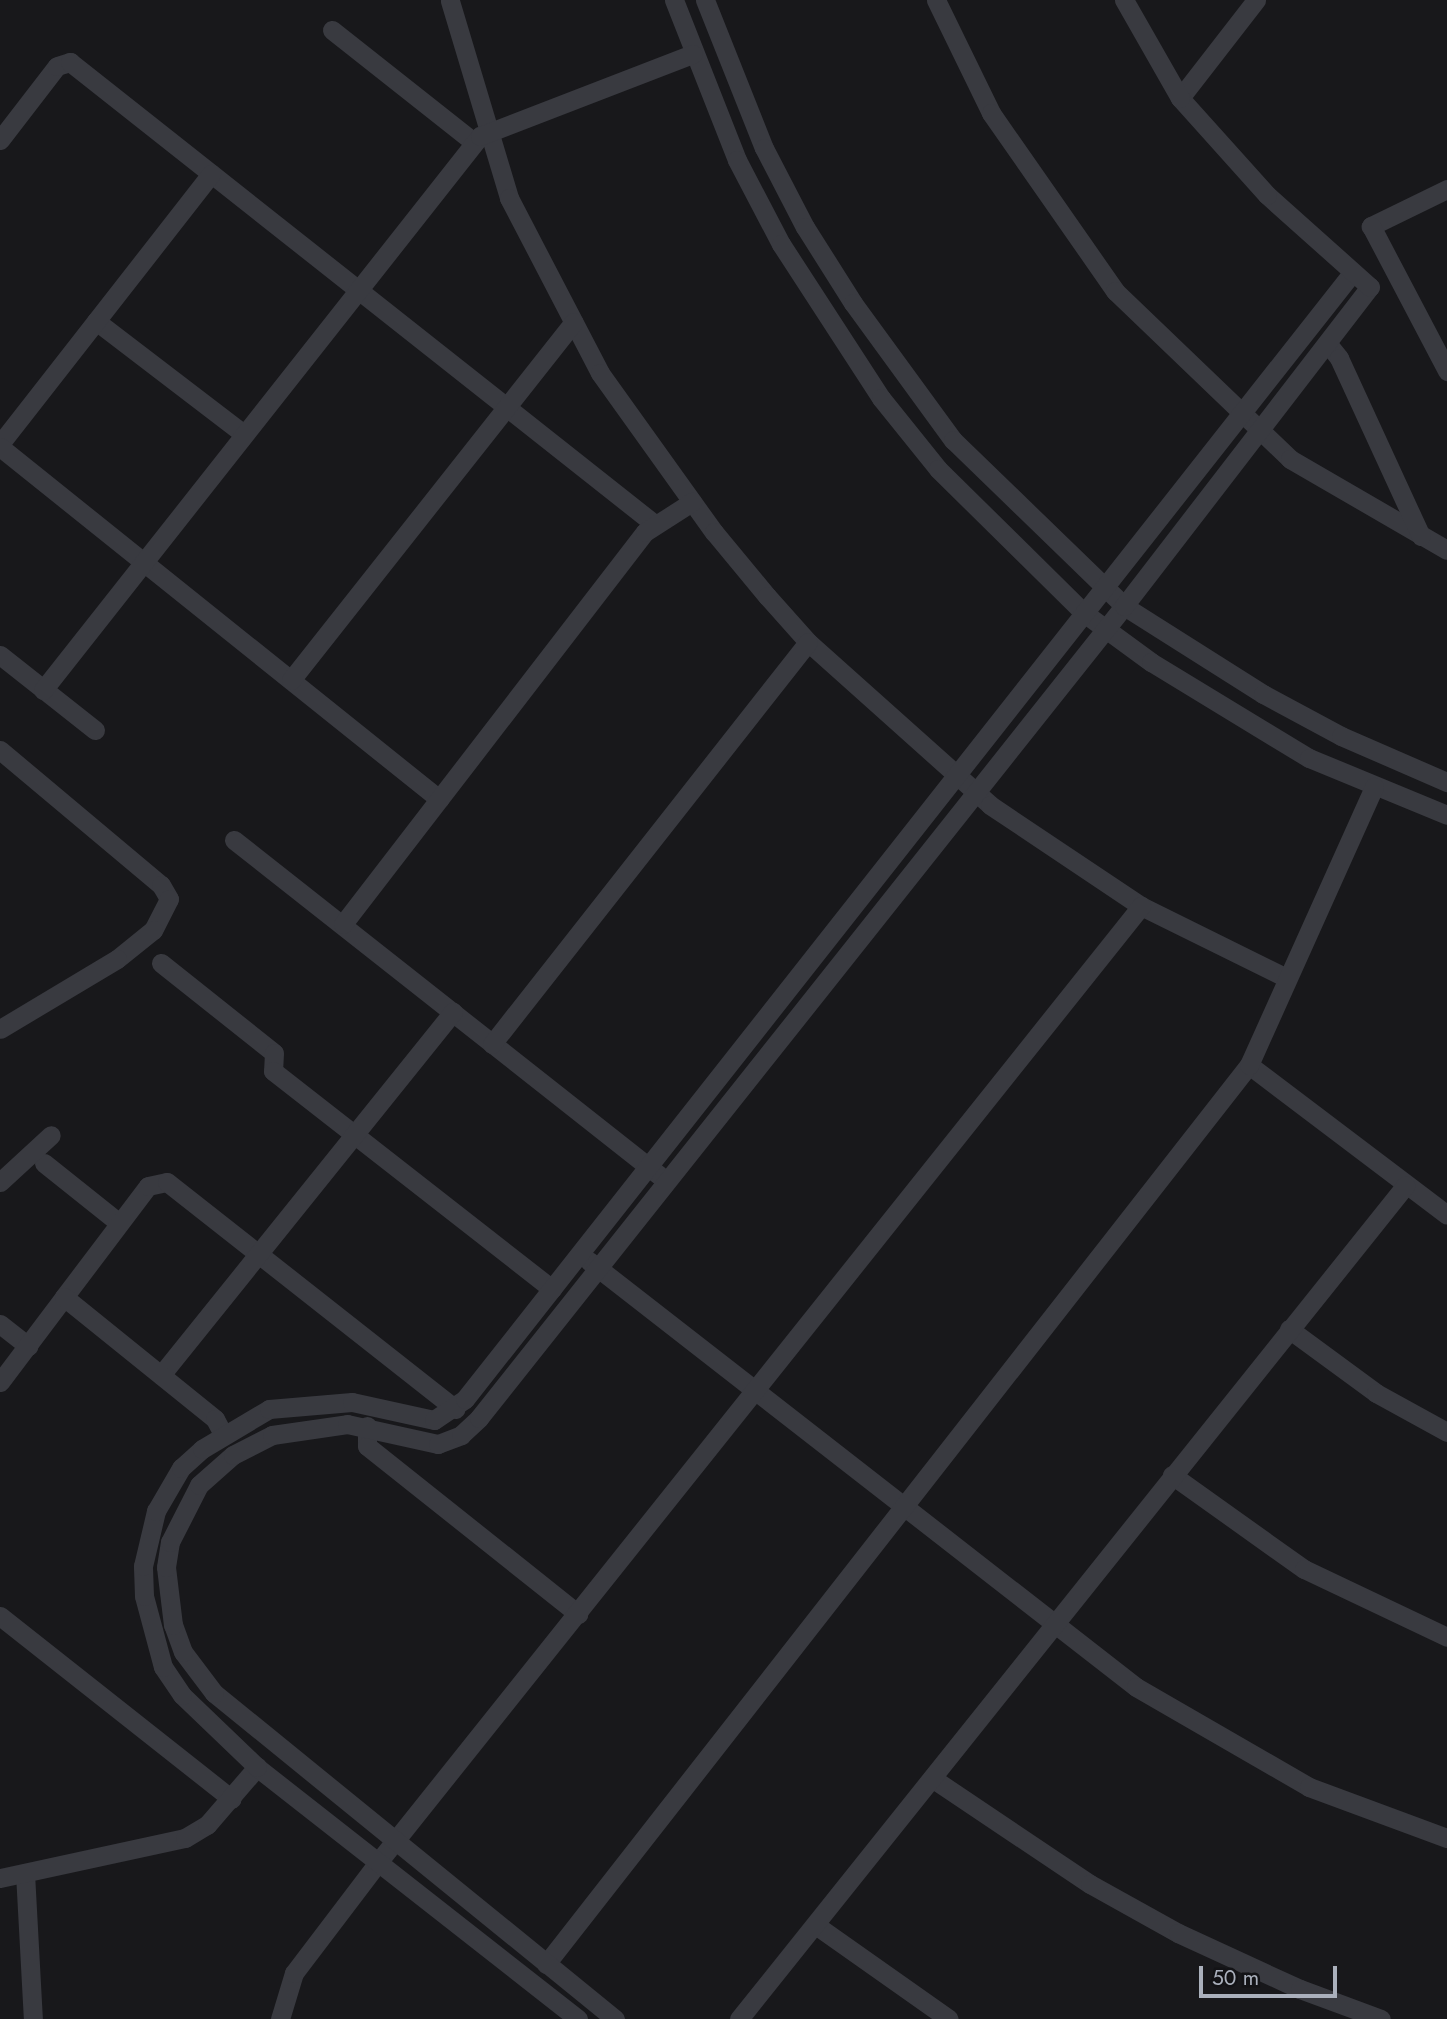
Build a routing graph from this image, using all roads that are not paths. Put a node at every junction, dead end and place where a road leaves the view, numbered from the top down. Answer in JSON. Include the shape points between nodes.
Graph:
{"nodes":[{"id":1,"x":674,"y":0,"type":"edge"},
{"id":2,"x":705,"y":0,"type":"edge"},
{"id":3,"x":936,"y":0,"type":"edge"},
{"id":4,"x":1124,"y":0,"type":"edge"},
{"id":5,"x":1256,"y":0,"type":"edge"},
{"id":6,"x":450,"y":1,"type":"edge"},
{"id":7,"x":332,"y":30,"type":"dead end"},
{"id":8,"x":693,"y":54,"type":"junction"},
{"id":9,"x":1180,"y":97,"type":"junction"},
{"id":10,"x":480,"y":137,"type":"junction"},
{"id":11,"x":0,"y":140,"type":"edge"},
{"id":12,"x":211,"y":174,"type":"junction"},
{"id":13,"x":1447,"y":189,"type":"edge"},
{"id":14,"x":1352,"y":273,"type":"junction"},
{"id":15,"x":357,"y":291,"type":"junction"},
{"id":16,"x":96,"y":321,"type":"junction"},
{"id":17,"x":574,"y":323,"type":"junction"},
{"id":18,"x":1327,"y":343,"type":"junction"},
{"id":19,"x":1447,"y":371,"type":"edge"},
{"id":20,"x":506,"y":411,"type":"junction"},
{"id":21,"x":1240,"y":414,"type":"junction"},
{"id":22,"x":1258,"y":432,"type":"junction"},
{"id":23,"x":244,"y":434,"type":"junction"},
{"id":24,"x":0,"y":446,"type":"edge"},
{"id":25,"x":692,"y":502,"type":"junction"},
{"id":26,"x":653,"y":523,"type":"junction"},
{"id":27,"x":1421,"y":536,"type":"junction"},
{"id":28,"x":1447,"y":550,"type":"edge"},
{"id":29,"x":144,"y":562,"type":"junction"},
{"id":30,"x":1104,"y":588,"type":"junction"},
{"id":31,"x":1124,"y":606,"type":"junction"},
{"id":32,"x":1084,"y":613,"type":"junction"},
{"id":33,"x":1105,"y":629,"type":"junction"},
{"id":34,"x":808,"y":642,"type":"junction"},
{"id":35,"x":0,"y":655,"type":"edge"},
{"id":36,"x":291,"y":680,"type":"junction"},
{"id":37,"x":43,"y":690,"type":"junction"},
{"id":38,"x":95,"y":730,"type":"dead end"},
{"id":39,"x":0,"y":750,"type":"edge"},
{"id":40,"x":957,"y":779,"type":"junction"},
{"id":41,"x":1447,"y":782,"type":"edge"},
{"id":42,"x":1374,"y":787,"type":"junction"},
{"id":43,"x":975,"y":792,"type":"junction"},
{"id":44,"x":439,"y":799,"type":"junction"},
{"id":45,"x":1447,"y":815,"type":"edge"},
{"id":46,"x":234,"y":840,"type":"dead end"},
{"id":47,"x":1141,"y":906,"type":"junction"},
{"id":48,"x":342,"y":924,"type":"junction"},
{"id":49,"x":162,"y":963,"type":"dead end"},
{"id":50,"x":1287,"y":978,"type":"junction"},
{"id":51,"x":453,"y":1012,"type":"junction"},
{"id":52,"x":0,"y":1029,"type":"edge"},
{"id":53,"x":492,"y":1044,"type":"junction"},
{"id":54,"x":1249,"y":1065,"type":"junction"},
{"id":55,"x":354,"y":1134,"type":"junction"},
{"id":56,"x":51,"y":1135,"type":"dead end"},
{"id":57,"x":44,"y":1163,"type":"dead end"},
{"id":58,"x":650,"y":1169,"type":"junction"},
{"id":59,"x":668,"y":1181,"type":"junction"},
{"id":60,"x":0,"y":1182,"type":"edge"},
{"id":61,"x":1405,"y":1186,"type":"junction"},
{"id":62,"x":1447,"y":1215,"type":"edge"},
{"id":63,"x":118,"y":1222,"type":"junction"},
{"id":64,"x":258,"y":1253,"type":"junction"},
{"id":65,"x":580,"y":1254,"type":"junction"},
{"id":66,"x":598,"y":1268,"type":"junction"},
{"id":67,"x":552,"y":1289,"type":"junction"},
{"id":68,"x":64,"y":1297,"type":"junction"},
{"id":69,"x":0,"y":1324,"type":"edge"},
{"id":70,"x":1289,"y":1329,"type":"junction"},
{"id":71,"x":28,"y":1346,"type":"junction"},
{"id":72,"x":161,"y":1375,"type":"junction"},
{"id":73,"x":0,"y":1382,"type":"edge"},
{"id":74,"x":755,"y":1394,"type":"junction"},
{"id":75,"x":455,"y":1409,"type":"junction"},
{"id":76,"x":367,"y":1426,"type":"junction"},
{"id":77,"x":1447,"y":1432,"type":"edge"},
{"id":78,"x":222,"y":1433,"type":"junction"},
{"id":79,"x":1172,"y":1475,"type":"junction"},
{"id":80,"x":904,"y":1510,"type":"junction"},
{"id":81,"x":578,"y":1614,"type":"junction"},
{"id":82,"x":0,"y":1616,"type":"edge"},
{"id":83,"x":1054,"y":1626,"type":"junction"},
{"id":84,"x":1447,"y":1637,"type":"edge"},
{"id":85,"x":257,"y":1767,"type":"junction"},
{"id":86,"x":932,"y":1778,"type":"junction"},
{"id":87,"x":232,"y":1799,"type":"junction"},
{"id":88,"x":1447,"y":1838,"type":"edge"},
{"id":89,"x":394,"y":1842,"type":"junction"},
{"id":90,"x":379,"y":1861,"type":"junction"},
{"id":91,"x":25,"y":1873,"type":"junction"},
{"id":92,"x":0,"y":1878,"type":"edge"},
{"id":93,"x":817,"y":1926,"type":"junction"},
{"id":94,"x":546,"y":1964,"type":"junction"},
{"id":95,"x":33,"y":2019,"type":"edge"},
{"id":96,"x":280,"y":2019,"type":"edge"},
{"id":97,"x":578,"y":2019,"type":"edge"},
{"id":98,"x":615,"y":2019,"type":"edge"},
{"id":99,"x":739,"y":2019,"type":"edge"},
{"id":100,"x":949,"y":2019,"type":"edge"},
{"id":101,"x":1381,"y":2019,"type":"edge"}],
"edges":[{"from":1,"to":8,"type":"street"},
{"from":2,"to":30,"type":"street","via":[[764,148],[853,303],[953,440]]},
{"from":3,"to":21,"type":"street","via":[[991,113],[1067,227],[1115,291]]},
{"from":4,"to":9,"type":"street"},
{"from":5,"to":9,"type":"street"},
{"from":6,"to":10,"type":"street"},
{"from":7,"to":10,"type":"street"},
{"from":8,"to":10,"type":"street"},
{"from":8,"to":32,"type":"street","via":[[737,160],[781,244],[881,398],[938,469]]},
{"from":9,"to":14,"type":"street","via":[[1267,195]]},
{"from":10,"to":15,"type":"street"},
{"from":10,"to":17,"type":"street"},
{"from":11,"to":12,"type":"street","via":[[66,61]]},
{"from":12,"to":15,"type":"street"},
{"from":12,"to":16,"type":"street"},
{"from":13,"to":19,"type":"street","via":[[1371,226]]},
{"from":14,"to":18,"type":"street","via":[[1370,287]]},
{"from":14,"to":21,"type":"street"},
{"from":15,"to":20,"type":"street"},
{"from":15,"to":23,"type":"street"},
{"from":16,"to":23,"type":"street"},
{"from":16,"to":24,"type":"street"},
{"from":17,"to":20,"type":"street"},
{"from":17,"to":25,"type":"street","via":[[600,373]]},
{"from":18,"to":22,"type":"street"},
{"from":18,"to":27,"type":"street","via":[[1339,358]]},
{"from":20,"to":26,"type":"street"},
{"from":20,"to":36,"type":"street"},
{"from":21,"to":22,"type":"street"},
{"from":21,"to":30,"type":"street"},
{"from":22,"to":27,"type":"street","via":[[1356,502]]},
{"from":22,"to":31,"type":"street"},
{"from":23,"to":29,"type":"street"},
{"from":24,"to":29,"type":"street"},
{"from":25,"to":26,"type":"street"},
{"from":25,"to":34,"type":"street"},
{"from":26,"to":44,"type":"street"},
{"from":27,"to":28,"type":"street"},
{"from":29,"to":36,"type":"street"},
{"from":29,"to":37,"type":"street"},
{"from":30,"to":31,"type":"street"},
{"from":30,"to":32,"type":"street"},
{"from":31,"to":33,"type":"street"},
{"from":31,"to":41,"type":"street","via":[[1263,694],[1341,736]]},
{"from":32,"to":33,"type":"street"},
{"from":32,"to":40,"type":"street"},
{"from":33,"to":42,"type":"street","via":[[1198,693],[1309,758]]},
{"from":33,"to":43,"type":"street"},
{"from":34,"to":40,"type":"street"},
{"from":34,"to":53,"type":"street"},
{"from":35,"to":37,"type":"street"},
{"from":36,"to":44,"type":"street"},
{"from":37,"to":38,"type":"street"},
{"from":39,"to":52,"type":"street","via":[[161,885],[169,899],[153,930],[117,960]]},
{"from":40,"to":43,"type":"street"},
{"from":40,"to":58,"type":"street"},
{"from":42,"to":45,"type":"street"},
{"from":42,"to":50,"type":"street"},
{"from":43,"to":47,"type":"street"},
{"from":43,"to":59,"type":"street"},
{"from":44,"to":48,"type":"street"},
{"from":46,"to":48,"type":"street"},
{"from":47,"to":50,"type":"street"},
{"from":47,"to":74,"type":"street"},
{"from":48,"to":51,"type":"street"},
{"from":49,"to":55,"type":"street","via":[[274,1053],[273,1071]]},
{"from":50,"to":54,"type":"street"},
{"from":51,"to":53,"type":"street"},
{"from":51,"to":55,"type":"street"},
{"from":53,"to":58,"type":"street"},
{"from":54,"to":61,"type":"street"},
{"from":54,"to":80,"type":"street"},
{"from":55,"to":64,"type":"street"},
{"from":55,"to":67,"type":"street"},
{"from":56,"to":60,"type":"street"},
{"from":57,"to":63,"type":"street"},
{"from":58,"to":59,"type":"street"},
{"from":58,"to":65,"type":"street"},
{"from":59,"to":66,"type":"street"},
{"from":61,"to":62,"type":"street"},
{"from":61,"to":70,"type":"street"},
{"from":63,"to":64,"type":"street","via":[[148,1186],[167,1182]]},
{"from":63,"to":68,"type":"street"},
{"from":64,"to":72,"type":"street"},
{"from":64,"to":75,"type":"street"},
{"from":65,"to":66,"type":"street"},
{"from":65,"to":67,"type":"street"},
{"from":66,"to":74,"type":"street"},
{"from":66,"to":76,"type":"street","via":[[461,1435],[424,1443]]},
{"from":67,"to":75,"type":"street"},
{"from":68,"to":71,"type":"street"},
{"from":68,"to":72,"type":"street"},
{"from":69,"to":71,"type":"street"},
{"from":70,"to":77,"type":"street","via":[[1376,1393]]},
{"from":70,"to":79,"type":"street"},
{"from":71,"to":73,"type":"street"},
{"from":72,"to":78,"type":"street","via":[[215,1419]]},
{"from":74,"to":80,"type":"street"},
{"from":74,"to":81,"type":"street"},
{"from":75,"to":78,"type":"street","via":[[434,1420],[352,1402],[298,1403],[269,1409]]},
{"from":76,"to":81,"type":"street","via":[[368,1446]]},
{"from":76,"to":89,"type":"street","via":[[296,1429],[252,1444],[215,1468],[177,1521],[166,1567],[167,1592],[183,1652],[214,1693]]},
{"from":78,"to":85,"type":"street","via":[[181,1468],[156,1511],[143,1566],[144,1596],[163,1667],[182,1695]]},
{"from":79,"to":83,"type":"street"},
{"from":79,"to":84,"type":"street","via":[[1304,1569]]},
{"from":80,"to":83,"type":"street"},
{"from":80,"to":94,"type":"street"},
{"from":81,"to":89,"type":"street"},
{"from":82,"to":87,"type":"street"},
{"from":83,"to":86,"type":"street"},
{"from":83,"to":88,"type":"street","via":[[1216,1737],[1309,1787]]},
{"from":85,"to":87,"type":"street"},
{"from":85,"to":90,"type":"street"},
{"from":86,"to":93,"type":"street"},
{"from":86,"to":101,"type":"street","via":[[1090,1884],[1178,1933],[1300,1989]]},
{"from":87,"to":91,"type":"street","via":[[185,1838]]},
{"from":89,"to":90,"type":"street"},
{"from":89,"to":94,"type":"street"},
{"from":90,"to":96,"type":"street","via":[[294,1973]]},
{"from":90,"to":97,"type":"street"},
{"from":91,"to":92,"type":"street"},
{"from":91,"to":95,"type":"street"},
{"from":93,"to":99,"type":"street"},
{"from":93,"to":100,"type":"street"},
{"from":94,"to":98,"type":"street"}]}
